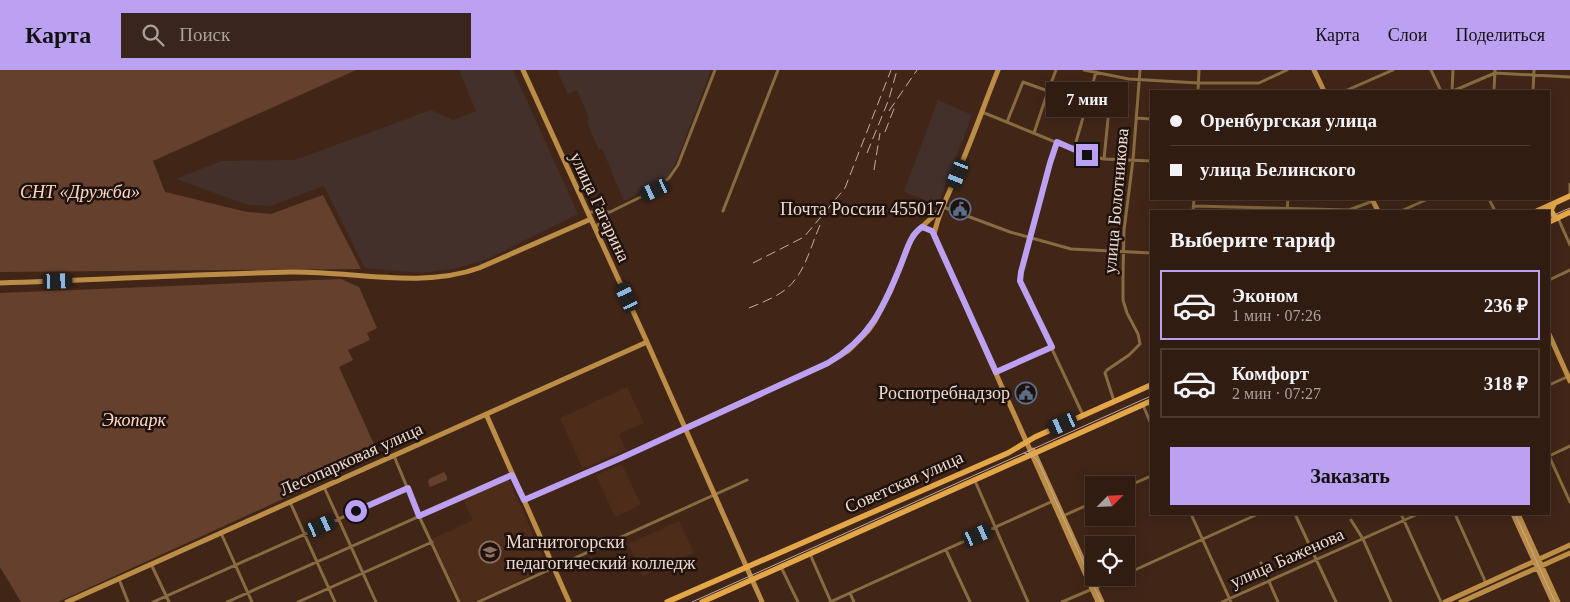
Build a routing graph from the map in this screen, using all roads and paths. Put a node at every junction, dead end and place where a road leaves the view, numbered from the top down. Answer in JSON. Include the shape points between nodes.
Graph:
{"nodes":[{"id":1,"x":523,"y":70,"type":"edge"},
{"id":2,"x":715,"y":70,"type":"edge"},
{"id":3,"x":778,"y":70,"type":"edge"},
{"id":4,"x":998,"y":70,"type":"edge"},
{"id":5,"x":1056,"y":70,"type":"edge"},
{"id":6,"x":1084,"y":70,"type":"edge"},
{"id":7,"x":1140,"y":70,"type":"edge"},
{"id":8,"x":1199,"y":70,"type":"edge"},
{"id":9,"x":1287,"y":70,"type":"edge"},
{"id":10,"x":1314,"y":70,"type":"edge"},
{"id":11,"x":1392,"y":70,"type":"edge"},
{"id":12,"x":1432,"y":70,"type":"edge"},
{"id":13,"x":1453,"y":70,"type":"edge"},
{"id":14,"x":1096,"y":72,"type":"junction"},
{"id":15,"x":1106,"y":72,"type":"edge"},
{"id":16,"x":1495,"y":72,"type":"edge"},
{"id":17,"x":1534,"y":72,"type":"edge"},
{"id":18,"x":1570,"y":77,"type":"edge"},
{"id":19,"x":1139,"y":80,"type":"junction"},
{"id":20,"x":1198,"y":83,"type":"junction"},
{"id":21,"x":1198,"y":90,"type":"edge"},
{"id":22,"x":1324,"y":90,"type":"edge"},
{"id":23,"x":1347,"y":90,"type":"edge"},
{"id":24,"x":1441,"y":90,"type":"edge"},
{"id":25,"x":1452,"y":90,"type":"edge"},
{"id":26,"x":1454,"y":90,"type":"edge"},
{"id":27,"x":1494,"y":90,"type":"edge"},
{"id":28,"x":1533,"y":90,"type":"edge"},
{"id":29,"x":1048,"y":91,"type":"junction"},
{"id":30,"x":1089,"y":99,"type":"junction"},
{"id":31,"x":982,"y":112,"type":"junction"},
{"id":32,"x":1136,"y":118,"type":"junction"},
{"id":33,"x":1150,"y":119,"type":"edge"},
{"id":34,"x":1007,"y":122,"type":"junction"},
{"id":35,"x":1034,"y":133,"type":"junction"},
{"id":36,"x":1057,"y":142,"type":"junction"},
{"id":37,"x":1074,"y":149,"type":"junction"},
{"id":38,"x":1104,"y":159,"type":"junction"},
{"id":39,"x":1133,"y":160,"type":"junction"},
{"id":40,"x":1150,"y":161,"type":"edge"},
{"id":41,"x":1570,"y":184,"type":"edge"},
{"id":42,"x":1570,"y":195,"type":"edge"},
{"id":43,"x":1194,"y":200,"type":"edge"},
{"id":44,"x":1372,"y":200,"type":"edge"},
{"id":45,"x":1426,"y":200,"type":"edge"},
{"id":46,"x":1554,"y":204,"type":"junction"},
{"id":47,"x":1194,"y":206,"type":"junction"},
{"id":48,"x":942,"y":208,"type":"junction"},
{"id":49,"x":1193,"y":210,"type":"edge"},
{"id":50,"x":1287,"y":210,"type":"edge"},
{"id":51,"x":1403,"y":210,"type":"edge"},
{"id":52,"x":1539,"y":210,"type":"edge"},
{"id":53,"x":723,"y":211,"type":"dead end"},
{"id":54,"x":588,"y":212,"type":"junction"},
{"id":55,"x":610,"y":212,"type":"junction"},
{"id":56,"x":1570,"y":212,"type":"edge"},
{"id":57,"x":1558,"y":218,"type":"junction"},
{"id":58,"x":591,"y":219,"type":"junction"},
{"id":59,"x":1550,"y":222,"type":"edge"},
{"id":60,"x":922,"y":227,"type":"junction"},
{"id":61,"x":595,"y":229,"type":"junction"},
{"id":62,"x":934,"y":235,"type":"junction"},
{"id":63,"x":1031,"y":238,"type":"junction"},
{"id":64,"x":1570,"y":245,"type":"edge"},
{"id":65,"x":1123,"y":252,"type":"junction"},
{"id":66,"x":1150,"y":253,"type":"edge"},
{"id":67,"x":1570,"y":270,"type":"edge"},
{"id":68,"x":1550,"y":280,"type":"edge"},
{"id":69,"x":0,"y":283,"type":"edge"},
{"id":70,"x":1550,"y":336,"type":"edge"},
{"id":71,"x":647,"y":342,"type":"junction"},
{"id":72,"x":1052,"y":347,"type":"junction"},
{"id":73,"x":996,"y":372,"type":"junction"},
{"id":74,"x":1569,"y":378,"type":"edge"},
{"id":75,"x":1550,"y":384,"type":"edge"},
{"id":76,"x":1150,"y":385,"type":"edge"},
{"id":77,"x":1114,"y":401,"type":"junction"},
{"id":78,"x":1150,"y":402,"type":"edge"},
{"id":79,"x":1143,"y":405,"type":"junction"},
{"id":80,"x":486,"y":414,"type":"junction"},
{"id":81,"x":1083,"y":415,"type":"junction"},
{"id":82,"x":1150,"y":422,"type":"edge"},
{"id":83,"x":685,"y":428,"type":"junction"},
{"id":84,"x":1027,"y":441,"type":"junction"},
{"id":85,"x":1570,"y":446,"type":"edge"},
{"id":86,"x":1034,"y":454,"type":"junction"},
{"id":87,"x":394,"y":456,"type":"junction"},
{"id":88,"x":1550,"y":456,"type":"edge"},
{"id":89,"x":1550,"y":458,"type":"edge"},
{"id":90,"x":512,"y":475,"type":"junction"},
{"id":91,"x":1150,"y":476,"type":"edge"},
{"id":92,"x":747,"y":480,"type":"dead end"},
{"id":93,"x":975,"y":481,"type":"junction"},
{"id":94,"x":1135,"y":483,"type":"edge"},
{"id":95,"x":324,"y":487,"type":"junction"},
{"id":96,"x":408,"y":488,"type":"junction"},
{"id":97,"x":715,"y":495,"type":"junction"},
{"id":98,"x":524,"y":500,"type":"junction"},
{"id":99,"x":1053,"y":501,"type":"junction"},
{"id":100,"x":290,"y":502,"type":"junction"},
{"id":101,"x":1570,"y":502,"type":"edge"},
{"id":102,"x":1085,"y":506,"type":"edge"},
{"id":103,"x":1191,"y":515,"type":"edge"},
{"id":104,"x":1256,"y":515,"type":"edge"},
{"id":105,"x":1295,"y":515,"type":"edge"},
{"id":106,"x":1402,"y":515,"type":"edge"},
{"id":107,"x":1416,"y":515,"type":"edge"},
{"id":108,"x":1455,"y":515,"type":"edge"},
{"id":109,"x":1513,"y":515,"type":"edge"},
{"id":110,"x":1518,"y":515,"type":"edge"},
{"id":111,"x":419,"y":516,"type":"junction"},
{"id":112,"x":1063,"y":516,"type":"junction"},
{"id":113,"x":339,"y":519,"type":"junction"},
{"id":114,"x":1351,"y":520,"type":"dead end"},
{"id":115,"x":1404,"y":520,"type":"junction"},
{"id":116,"x":994,"y":528,"type":"junction"},
{"id":117,"x":221,"y":533,"type":"junction"},
{"id":118,"x":304,"y":534,"type":"junction"},
{"id":119,"x":1363,"y":539,"type":"junction"},
{"id":120,"x":1202,"y":540,"type":"junction"},
{"id":121,"x":432,"y":542,"type":"junction"},
{"id":122,"x":1570,"y":546,"type":"edge"},
{"id":123,"x":351,"y":547,"type":"junction"},
{"id":124,"x":946,"y":550,"type":"junction"},
{"id":125,"x":1570,"y":553,"type":"edge"},
{"id":126,"x":810,"y":554,"type":"junction"},
{"id":127,"x":1316,"y":559,"type":"junction"},
{"id":128,"x":1537,"y":561,"type":"junction"},
{"id":129,"x":317,"y":562,"type":"junction"},
{"id":130,"x":1261,"y":563,"type":"dead end"},
{"id":131,"x":151,"y":564,"type":"junction"},
{"id":132,"x":235,"y":565,"type":"junction"},
{"id":133,"x":781,"y":566,"type":"junction"},
{"id":134,"x":553,"y":567,"type":"junction"},
{"id":135,"x":1539,"y":567,"type":"junction"},
{"id":136,"x":747,"y":568,"type":"junction"},
{"id":137,"x":1135,"y":570,"type":"edge"},
{"id":138,"x":363,"y":573,"type":"junction"},
{"id":139,"x":119,"y":579,"type":"junction"},
{"id":140,"x":752,"y":580,"type":"junction"},
{"id":141,"x":1268,"y":581,"type":"junction"},
{"id":142,"x":1487,"y":583,"type":"junction"},
{"id":143,"x":1099,"y":586,"type":"edge"},
{"id":144,"x":329,"y":588,"type":"junction"},
{"id":145,"x":1094,"y":588,"type":"junction"},
{"id":146,"x":248,"y":593,"type":"junction"},
{"id":147,"x":850,"y":593,"type":"junction"},
{"id":148,"x":166,"y":596,"type":"junction"},
{"id":149,"x":1230,"y":600,"type":"edge"},
{"id":150,"x":67,"y":602,"type":"edge"},
{"id":151,"x":128,"y":602,"type":"edge"},
{"id":152,"x":153,"y":602,"type":"edge"},
{"id":153,"x":169,"y":602,"type":"edge"},
{"id":154,"x":227,"y":602,"type":"edge"},
{"id":155,"x":252,"y":602,"type":"edge"},
{"id":156,"x":298,"y":602,"type":"edge"},
{"id":157,"x":335,"y":602,"type":"edge"},
{"id":158,"x":376,"y":602,"type":"edge"},
{"id":159,"x":459,"y":602,"type":"edge"},
{"id":160,"x":478,"y":602,"type":"edge"},
{"id":161,"x":569,"y":602,"type":"edge"},
{"id":162,"x":667,"y":602,"type":"edge"},
{"id":163,"x":702,"y":602,"type":"edge"},
{"id":164,"x":762,"y":602,"type":"edge"},
{"id":165,"x":798,"y":602,"type":"edge"},
{"id":166,"x":830,"y":602,"type":"edge"},
{"id":167,"x":854,"y":602,"type":"edge"},
{"id":168,"x":970,"y":602,"type":"edge"},
{"id":169,"x":1028,"y":602,"type":"edge"},
{"id":170,"x":1062,"y":602,"type":"edge"},
{"id":171,"x":1098,"y":602,"type":"edge"},
{"id":172,"x":1102,"y":602,"type":"edge"},
{"id":173,"x":1222,"y":602,"type":"edge"},
{"id":174,"x":1278,"y":602,"type":"edge"},
{"id":175,"x":1336,"y":602,"type":"edge"},
{"id":176,"x":1391,"y":602,"type":"edge"},
{"id":177,"x":1441,"y":602,"type":"edge"},
{"id":178,"x":1445,"y":602,"type":"edge"},
{"id":179,"x":1461,"y":602,"type":"edge"},
{"id":180,"x":1553,"y":602,"type":"edge"},
{"id":181,"x":1558,"y":602,"type":"edge"}],
"edges":[{"from":1,"to":54,"type":"main road","name":"улица Гагарина"},
{"from":2,"to":55,"type":"street","via":[[678,165],[669,178],[655,190]]},
{"from":3,"to":53,"type":"street"},
{"from":4,"to":31,"type":"main road"},
{"from":5,"to":29,"type":"street"},
{"from":6,"to":14,"type":"street"},
{"from":7,"to":19,"type":"street","name":"улица Болотникова"},
{"from":8,"to":20,"type":"street"},
{"from":9,"to":20,"type":"street","via":[[1259,82]]},
{"from":10,"to":22,"type":"main road"},
{"from":11,"to":23,"type":"street"},
{"from":12,"to":24,"type":"street"},
{"from":13,"to":25,"type":"street"},
{"from":14,"to":15,"type":"street"},
{"from":14,"to":30,"type":"street"},
{"from":15,"to":19,"type":"street"},
{"from":16,"to":17,"type":"street"},
{"from":16,"to":26,"type":"street"},
{"from":16,"to":27,"type":"street"},
{"from":17,"to":18,"type":"street"},
{"from":17,"to":28,"type":"street"},
{"from":19,"to":20,"type":"street"},
{"from":19,"to":32,"type":"street","name":"улица Болотникова"},
{"from":20,"to":21,"type":"street"},
{"from":29,"to":34,"type":"street","via":[[1023,82]]},
{"from":29,"to":35,"type":"street"},
{"from":30,"to":37,"type":"street"},
{"from":30,"to":38,"type":"street","via":[[1109,108]]},
{"from":31,"to":34,"type":"street"},
{"from":31,"to":48,"type":"main road"},
{"from":32,"to":33,"type":"street"},
{"from":32,"to":39,"type":"street","name":"улица Болотникова"},
{"from":34,"to":35,"type":"street"},
{"from":35,"to":36,"type":"street"},
{"from":36,"to":37,"type":"street"},
{"from":36,"to":63,"type":"street"},
{"from":37,"to":38,"type":"street"},
{"from":38,"to":39,"type":"street"},
{"from":39,"to":40,"type":"street"},
{"from":39,"to":65,"type":"street","name":"улица Болотникова"},
{"from":41,"to":42,"type":"street"},
{"from":42,"to":46,"type":"main road"},
{"from":43,"to":47,"type":"street"},
{"from":44,"to":50,"type":"street","via":[[1350,210]]},
{"from":45,"to":51,"type":"street"},
{"from":46,"to":52,"type":"main road"},
{"from":46,"to":57,"type":"main road","via":[[1550,210]]},
{"from":47,"to":49,"type":"street"},
{"from":47,"to":50,"type":"street"},
{"from":48,"to":60,"type":"main road"},
{"from":48,"to":62,"type":"main road"},
{"from":48,"to":63,"type":"street"},
{"from":54,"to":55,"type":"street"},
{"from":54,"to":58,"type":"main road","name":"улица Гагарина"},
{"from":55,"to":61,"type":"street"},
{"from":56,"to":57,"type":"main road"},
{"from":57,"to":59,"type":"main road"},
{"from":57,"to":64,"type":"street"},
{"from":58,"to":61,"type":"main road","name":"улица Гагарина"},
{"from":58,"to":69,"type":"main road","via":[[479,268],[436,277],[293,272]]},
{"from":60,"to":62,"type":"main road"},
{"from":60,"to":83,"type":"main road","via":[[913,235],[875,321],[849,350],[828,363]]},
{"from":61,"to":71,"type":"main road","name":"улица Гагарина"},
{"from":62,"to":73,"type":"main road"},
{"from":63,"to":65,"type":"street","via":[[1070,249]]},
{"from":63,"to":72,"type":"street","via":[[1020,281]]},
{"from":65,"to":66,"type":"street"},
{"from":65,"to":77,"type":"street","name":"улица Болотникова","via":[[1124,300],[1140,344],[1130,355],[1106,370]]},
{"from":67,"to":68,"type":"street"},
{"from":70,"to":74,"type":"main road"},
{"from":71,"to":80,"type":"main road","name":"Лесопарковая улица"},
{"from":71,"to":83,"type":"main road","name":"улица Гагарина"},
{"from":72,"to":73,"type":"street"},
{"from":72,"to":81,"type":"street"},
{"from":73,"to":84,"type":"main road"},
{"from":74,"to":75,"type":"street"},
{"from":76,"to":77,"type":"main road","name":"Советская улица"},
{"from":77,"to":81,"type":"main road","name":"Советская улица"},
{"from":78,"to":79,"type":"main road","name":"Советская улица"},
{"from":79,"to":82,"type":"street"},
{"from":79,"to":86,"type":"main road","name":"Советская улица"},
{"from":80,"to":87,"type":"main road","name":"Лесопарковая улица"},
{"from":80,"to":90,"type":"main road"},
{"from":81,"to":84,"type":"main road","name":"Советская улица"},
{"from":83,"to":97,"type":"main road","name":"улица Гагарина"},
{"from":83,"to":98,"type":"street"},
{"from":84,"to":86,"type":"main road"},
{"from":84,"to":136,"type":"main road","name":"Советская улица","via":[[1008,453]]},
{"from":85,"to":88,"type":"street"},
{"from":86,"to":93,"type":"main road","name":"Советская улица"},
{"from":86,"to":99,"type":"main road"},
{"from":86,"to":112,"type":"main road"},
{"from":87,"to":95,"type":"main road","name":"Лесопарковая улица"},
{"from":87,"to":96,"type":"street"},
{"from":89,"to":101,"type":"street"},
{"from":90,"to":98,"type":"main road"},
{"from":90,"to":111,"type":"street"},
{"from":91,"to":94,"type":"street"},
{"from":92,"to":97,"type":"street"},
{"from":93,"to":116,"type":"street"},
{"from":93,"to":126,"type":"main road","name":"Советская улица"},
{"from":95,"to":100,"type":"main road","name":"Лесопарковая улица"},
{"from":95,"to":113,"type":"street"},
{"from":96,"to":111,"type":"street"},
{"from":96,"to":113,"type":"street"},
{"from":97,"to":134,"type":"street"},
{"from":97,"to":136,"type":"main road","name":"улица Гагарина"},
{"from":98,"to":134,"type":"main road"},
{"from":99,"to":116,"type":"street"},
{"from":99,"to":145,"type":"main road"},
{"from":100,"to":117,"type":"main road","name":"Лесопарковая улица"},
{"from":100,"to":118,"type":"street"},
{"from":102,"to":112,"type":"street"},
{"from":103,"to":120,"type":"street"},
{"from":104,"to":120,"type":"street"},
{"from":105,"to":127,"type":"street"},
{"from":106,"to":115,"type":"street"},
{"from":107,"to":115,"type":"street","name":"улица Баженова"},
{"from":108,"to":142,"type":"street"},
{"from":109,"to":128,"type":"main road"},
{"from":110,"to":128,"type":"main road"},
{"from":111,"to":121,"type":"street"},
{"from":111,"to":123,"type":"street"},
{"from":112,"to":145,"type":"main road"},
{"from":113,"to":118,"type":"street"},
{"from":113,"to":123,"type":"street"},
{"from":114,"to":119,"type":"street"},
{"from":115,"to":119,"type":"street","name":"улица Баженова"},
{"from":115,"to":177,"type":"street"},
{"from":116,"to":124,"type":"street"},
{"from":116,"to":169,"type":"street"},
{"from":117,"to":131,"type":"main road","name":"Лесопарковая улица"},
{"from":117,"to":132,"type":"street"},
{"from":118,"to":129,"type":"street"},
{"from":118,"to":132,"type":"street"},
{"from":119,"to":127,"type":"street","name":"улица Баженова"},
{"from":119,"to":176,"type":"street"},
{"from":120,"to":137,"type":"street"},
{"from":120,"to":149,"type":"street"},
{"from":121,"to":138,"type":"street"},
{"from":121,"to":159,"type":"street"},
{"from":122,"to":128,"type":"main road"},
{"from":123,"to":129,"type":"street"},
{"from":123,"to":138,"type":"street"},
{"from":124,"to":147,"type":"street"},
{"from":124,"to":168,"type":"street"},
{"from":125,"to":135,"type":"main road"},
{"from":126,"to":133,"type":"main road","name":"Советская улица"},
{"from":126,"to":166,"type":"street"},
{"from":127,"to":141,"type":"street","name":"улица Баженова"},
{"from":127,"to":175,"type":"street"},
{"from":128,"to":135,"type":"main road"},
{"from":128,"to":142,"type":"main road"},
{"from":129,"to":144,"type":"street"},
{"from":129,"to":146,"type":"street"},
{"from":130,"to":141,"type":"street"},
{"from":131,"to":139,"type":"main road","name":"Лесопарковая улица"},
{"from":131,"to":148,"type":"street"},
{"from":132,"to":146,"type":"street"},
{"from":132,"to":148,"type":"street"},
{"from":133,"to":140,"type":"main road","name":"Советская улица"},
{"from":133,"to":165,"type":"street"},
{"from":134,"to":160,"type":"street"},
{"from":134,"to":161,"type":"main road"},
{"from":135,"to":179,"type":"main road"},
{"from":135,"to":180,"type":"main road"},
{"from":135,"to":181,"type":"main road"},
{"from":136,"to":140,"type":"main road","name":"улица Гагарина"},
{"from":136,"to":162,"type":"main road","name":"Советская улица"},
{"from":138,"to":144,"type":"street"},
{"from":138,"to":158,"type":"street"},
{"from":139,"to":150,"type":"main road","name":"Лесопарковая улица"},
{"from":139,"to":151,"type":"street"},
{"from":140,"to":163,"type":"main road","name":"Советская улица"},
{"from":140,"to":164,"type":"main road","name":"улица Гагарина"},
{"from":141,"to":149,"type":"street","name":"улица Баженова"},
{"from":141,"to":174,"type":"street"},
{"from":142,"to":178,"type":"main road"},
{"from":143,"to":145,"type":"street"},
{"from":144,"to":156,"type":"street"},
{"from":144,"to":157,"type":"street"},
{"from":145,"to":170,"type":"street"},
{"from":145,"to":171,"type":"main road"},
{"from":145,"to":172,"type":"main road"},
{"from":146,"to":154,"type":"street"},
{"from":146,"to":155,"type":"street"},
{"from":147,"to":166,"type":"street"},
{"from":147,"to":167,"type":"street"},
{"from":148,"to":152,"type":"street"},
{"from":148,"to":153,"type":"street"},
{"from":149,"to":173,"type":"street","name":"улица Баженова"}]}
